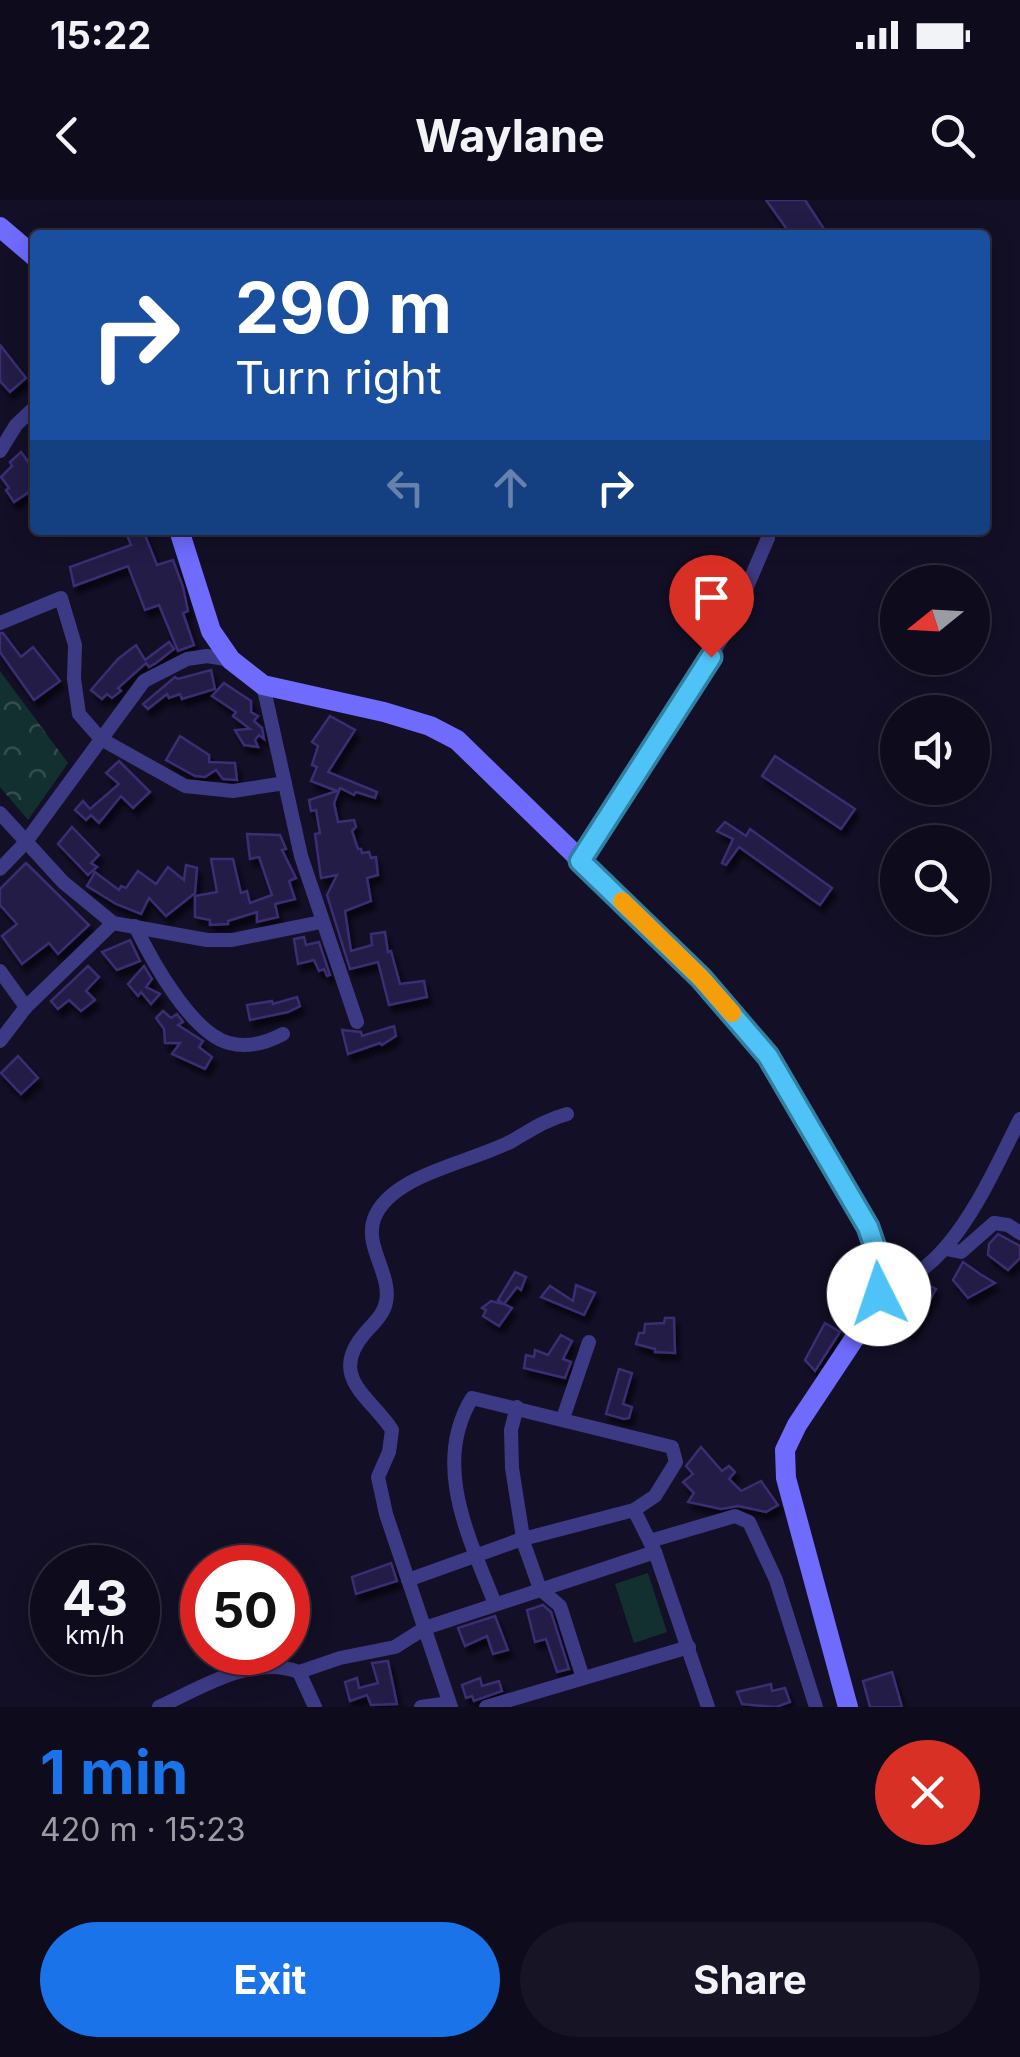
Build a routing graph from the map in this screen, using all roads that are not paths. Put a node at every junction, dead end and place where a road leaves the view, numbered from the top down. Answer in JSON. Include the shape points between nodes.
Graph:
{"nodes":[{"id":1,"x":0,"y":228,"type":"edge"},
{"id":2,"x":30,"y":253,"type":"edge"},
{"id":3,"x":30,"y":412,"type":"edge"},
{"id":4,"x":0,"y":451,"type":"edge"},
{"id":5,"x":181,"y":535,"type":"edge"},
{"id":6,"x":768,"y":538,"type":"dead end"},
{"id":7,"x":0,"y":623,"type":"edge"},
{"id":8,"x":231,"y":660,"type":"junction"},
{"id":9,"x":263,"y":685,"type":"junction"},
{"id":10,"x":101,"y":740,"type":"junction"},
{"id":11,"x":285,"y":782,"type":"junction"},
{"id":12,"x":0,"y":813,"type":"edge"},
{"id":13,"x":26,"y":843,"type":"junction"},
{"id":14,"x":580,"y":861,"type":"junction"},
{"id":15,"x":0,"y":869,"type":"edge"},
{"id":16,"x":321,"y":922,"type":"junction"},
{"id":17,"x":112,"y":923,"type":"junction"},
{"id":18,"x":135,"y":926,"type":"junction"},
{"id":19,"x":0,"y":970,"type":"edge"},
{"id":20,"x":26,"y":1007,"type":"junction"},
{"id":21,"x":357,"y":1022,"type":"dead end"},
{"id":22,"x":283,"y":1034,"type":"dead end"},
{"id":23,"x":0,"y":1041,"type":"edge"},
{"id":24,"x":567,"y":1114,"type":"dead end"},
{"id":25,"x":1020,"y":1119,"type":"edge"},
{"id":26,"x":1020,"y":1233,"type":"edge"},
{"id":27,"x":946,"y":1249,"type":"junction"},
{"id":28,"x":880,"y":1288,"type":"junction"},
{"id":29,"x":589,"y":1342,"type":"dead end"},
{"id":30,"x":517,"y":1407,"type":"junction"},
{"id":31,"x":564,"y":1418,"type":"junction"},
{"id":32,"x":634,"y":1510,"type":"junction"},
{"id":33,"x":523,"y":1538,"type":"junction"},
{"id":34,"x":653,"y":1546,"type":"junction"},
{"id":35,"x":476,"y":1555,"type":"junction"},
{"id":36,"x":408,"y":1580,"type":"junction"},
{"id":37,"x":540,"y":1589,"type":"junction"},
{"id":38,"x":494,"y":1604,"type":"junction"},
{"id":39,"x":424,"y":1628,"type":"junction"},
{"id":40,"x":689,"y":1648,"type":"junction"},
{"id":41,"x":310,"y":1668,"type":"edge"},
{"id":42,"x":229,"y":1675,"type":"edge"},
{"id":43,"x":300,"y":1675,"type":"edge"},
{"id":44,"x":583,"y":1678,"type":"junction"},
{"id":45,"x":450,"y":1705,"type":"edge"},
{"id":46,"x":158,"y":1707,"type":"edge"},
{"id":47,"x":316,"y":1707,"type":"edge"},
{"id":48,"x":421,"y":1707,"type":"edge"},
{"id":49,"x":486,"y":1707,"type":"edge"},
{"id":50,"x":708,"y":1707,"type":"edge"},
{"id":51,"x":816,"y":1707,"type":"edge"},
{"id":52,"x":848,"y":1707,"type":"edge"}],
"edges":[{"from":1,"to":2,"type":"main road"},
{"from":3,"to":4,"type":"street"},
{"from":5,"to":8,"type":"main road","via":[[210,631]]},
{"from":6,"to":14,"type":"street","via":[[730,626]]},
{"from":7,"to":10,"type":"street","via":[[60,598],[75,645],[79,714]]},
{"from":8,"to":9,"type":"main road"},
{"from":8,"to":10,"type":"street","via":[[206,656],[164,668],[144,681]]},
{"from":9,"to":11,"type":"street"},
{"from":9,"to":14,"type":"main road","via":[[444,732]]},
{"from":10,"to":11,"type":"street","via":[[186,786],[233,791]]},
{"from":10,"to":13,"type":"street"},
{"from":11,"to":16,"type":"street"},
{"from":12,"to":13,"type":"street"},
{"from":13,"to":15,"type":"street"},
{"from":13,"to":17,"type":"street"},
{"from":14,"to":28,"type":"main road","via":[[701,978],[768,1056],[868,1227]]},
{"from":16,"to":18,"type":"street","via":[[232,940]]},
{"from":16,"to":21,"type":"street"},
{"from":17,"to":18,"type":"street"},
{"from":17,"to":20,"type":"street"},
{"from":18,"to":22,"type":"street","via":[[152,960],[210,1033],[248,1044]]},
{"from":19,"to":20,"type":"street"},
{"from":20,"to":23,"type":"street"},
{"from":24,"to":36,"type":"street","via":[[411,1182],[373,1220],[386,1306],[350,1359],[362,1397],[392,1430],[378,1478]]},
{"from":25,"to":27,"type":"street"},
{"from":26,"to":27,"type":"street","via":[[994,1223],[961,1252]]},
{"from":27,"to":28,"type":"street","via":[[920,1275]]},
{"from":28,"to":52,"type":"main road","via":[[866,1324],[784,1450]]},
{"from":29,"to":31,"type":"street"},
{"from":30,"to":31,"type":"street"},
{"from":30,"to":33,"type":"street","via":[[512,1468]]},
{"from":30,"to":35,"type":"street","via":[[472,1398],[454,1444],[453,1478]]},
{"from":31,"to":32,"type":"street","via":[[672,1447],[676,1462],[655,1496]]},
{"from":32,"to":33,"type":"street"},
{"from":32,"to":34,"type":"street"},
{"from":33,"to":35,"type":"street"},
{"from":33,"to":37,"type":"street"},
{"from":34,"to":37,"type":"street"},
{"from":34,"to":40,"type":"street"},
{"from":34,"to":51,"type":"street","via":[[736,1516],[749,1522],[776,1580]]},
{"from":35,"to":36,"type":"street"},
{"from":35,"to":38,"type":"street"},
{"from":36,"to":39,"type":"street"},
{"from":37,"to":38,"type":"street"},
{"from":37,"to":44,"type":"street","via":[[560,1606]]},
{"from":38,"to":39,"type":"street"},
{"from":39,"to":41,"type":"street","via":[[395,1648]]},
{"from":39,"to":45,"type":"street"},
{"from":40,"to":44,"type":"street"},
{"from":40,"to":50,"type":"street"},
{"from":42,"to":46,"type":"street"},
{"from":43,"to":47,"type":"street"},
{"from":44,"to":49,"type":"street"},
{"from":45,"to":48,"type":"street"}]}
